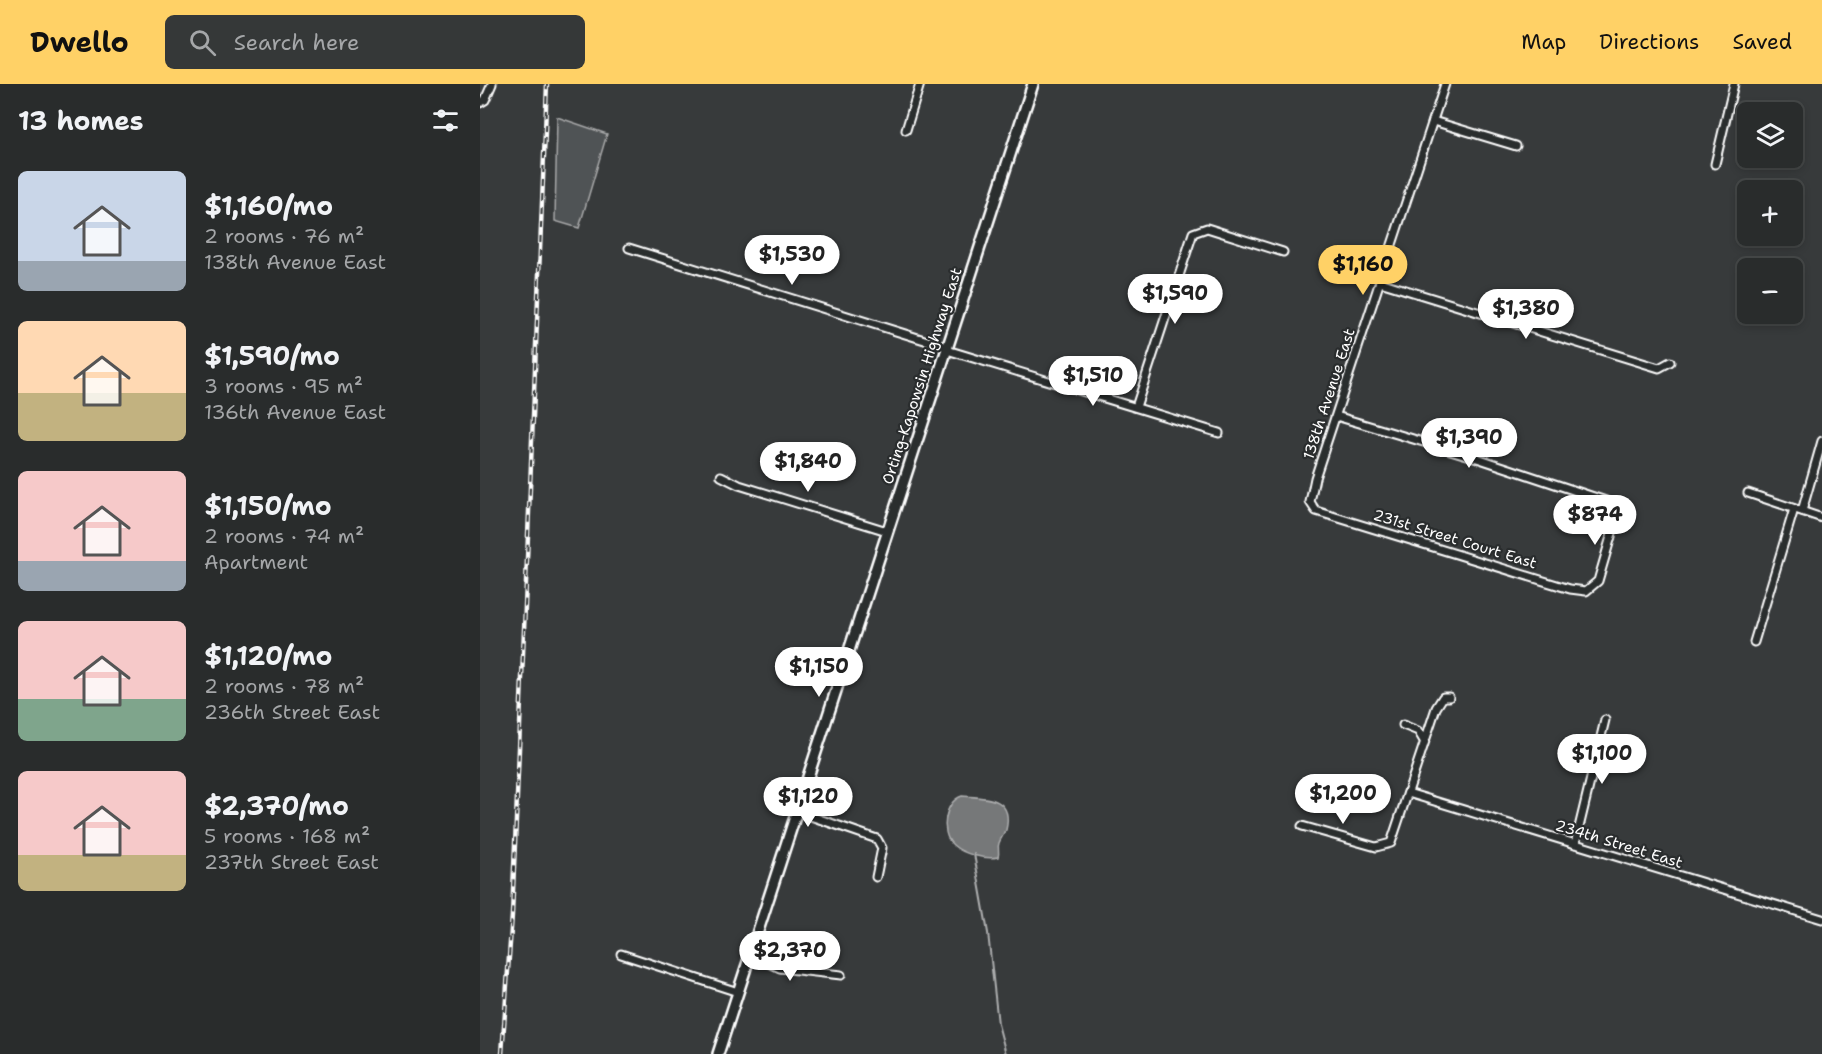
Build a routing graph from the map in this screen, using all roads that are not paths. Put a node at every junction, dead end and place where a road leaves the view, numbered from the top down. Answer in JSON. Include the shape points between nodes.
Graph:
{"nodes":[{"id":1,"x":492,"y":84,"type":"edge"},
{"id":2,"x":920,"y":84,"type":"edge"},
{"id":3,"x":1033,"y":84,"type":"edge"},
{"id":4,"x":1445,"y":84,"type":"edge"},
{"id":5,"x":1734,"y":84,"type":"edge"},
{"id":6,"x":480,"y":103,"type":"edge"},
{"id":7,"x":1433,"y":121,"type":"junction"},
{"id":8,"x":906,"y":130,"type":"dead end"},
{"id":9,"x":1516,"y":146,"type":"dead end"},
{"id":10,"x":1715,"y":164,"type":"dead end"},
{"id":11,"x":629,"y":248,"type":"dead end"},
{"id":12,"x":1283,"y":252,"type":"dead end"},
{"id":13,"x":1380,"y":282,"type":"junction"},
{"id":14,"x":947,"y":348,"type":"junction"},
{"id":15,"x":1670,"y":362,"type":"dead end"},
{"id":16,"x":1136,"y":407,"type":"junction"},
{"id":17,"x":1336,"y":416,"type":"junction"},
{"id":18,"x":1219,"y":433,"type":"dead end"},
{"id":19,"x":1822,"y":441,"type":"edge"},
{"id":20,"x":722,"y":476,"type":"dead end"},
{"id":21,"x":1748,"y":494,"type":"dead end"},
{"id":22,"x":1312,"y":507,"type":"joint"},
{"id":23,"x":1798,"y":510,"type":"junction"},
{"id":24,"x":1822,"y":518,"type":"edge"},
{"id":25,"x":887,"y":531,"type":"junction"},
{"id":26,"x":1754,"y":642,"type":"dead end"},
{"id":27,"x":1449,"y":697,"type":"dead end"},
{"id":28,"x":1605,"y":720,"type":"dead end"},
{"id":29,"x":1403,"y":725,"type":"dead end"},
{"id":30,"x":1424,"y":741,"type":"junction"},
{"id":31,"x":1408,"y":794,"type":"junction"},
{"id":32,"x":796,"y":812,"type":"junction"},
{"id":33,"x":1302,"y":826,"type":"dead end"},
{"id":34,"x":1575,"y":844,"type":"junction"},
{"id":35,"x":876,"y":877,"type":"dead end"},
{"id":36,"x":1821,"y":916,"type":"edge"},
{"id":37,"x":621,"y":954,"type":"dead end"},
{"id":38,"x":750,"y":954,"type":"junction"},
{"id":39,"x":841,"y":975,"type":"dead end"},
{"id":40,"x":738,"y":992,"type":"junction"},
{"id":41,"x":718,"y":1054,"type":"edge"}],
"edges":[{"from":1,"to":6,"type":"street"},
{"from":2,"to":8,"type":"street"},
{"from":3,"to":14,"type":"main road","name":"Orting-Kapowsin Highway East"},
{"from":4,"to":7,"type":"street","name":"138th Avenue East"},
{"from":5,"to":10,"type":"street"},
{"from":7,"to":9,"type":"street"},
{"from":7,"to":13,"type":"street","name":"138th Avenue East"},
{"from":11,"to":14,"type":"street"},
{"from":12,"to":16,"type":"street","via":[[1207,228],[1190,237]]},
{"from":13,"to":15,"type":"street","via":[[1659,368]]},
{"from":13,"to":17,"type":"street","name":"138th Avenue East"},
{"from":14,"to":16,"type":"street"},
{"from":14,"to":25,"type":"main road","name":"Orting-Kapowsin Highway East"},
{"from":16,"to":18,"type":"street"},
{"from":17,"to":22,"type":"street","name":"138th Avenue East","via":[[1311,491]]},
{"from":17,"to":22,"type":"street","name":"231st Street Court East","via":[[1604,499],[1614,506],[1617,516],[1598,581],[1582,592]]},
{"from":19,"to":23,"type":"street"},
{"from":20,"to":25,"type":"street","via":[[739,485]]},
{"from":21,"to":23,"type":"street"},
{"from":23,"to":24,"type":"street"},
{"from":23,"to":26,"type":"street"},
{"from":25,"to":32,"type":"main road","name":"Orting-Kapowsin Highway East"},
{"from":27,"to":30,"type":"street","via":[[1443,698],[1436,708]]},
{"from":28,"to":34,"type":"street"},
{"from":29,"to":30,"type":"street","via":[[1418,732]]},
{"from":30,"to":31,"type":"street"},
{"from":31,"to":33,"type":"street","via":[[1388,845],[1376,847]]},
{"from":31,"to":34,"type":"street","name":"234th Street East"},
{"from":32,"to":35,"type":"street","via":[[877,838],[882,848]]},
{"from":32,"to":38,"type":"main road","name":"Orting-Kapowsin Highway East"},
{"from":34,"to":36,"type":"street","name":"234th Street East"},
{"from":37,"to":40,"type":"street"},
{"from":38,"to":39,"type":"street","via":[[780,968]]},
{"from":38,"to":40,"type":"main road","name":"Orting-Kapowsin Highway East"},
{"from":40,"to":41,"type":"main road","name":"Orting-Kapowsin Highway East"}]}
